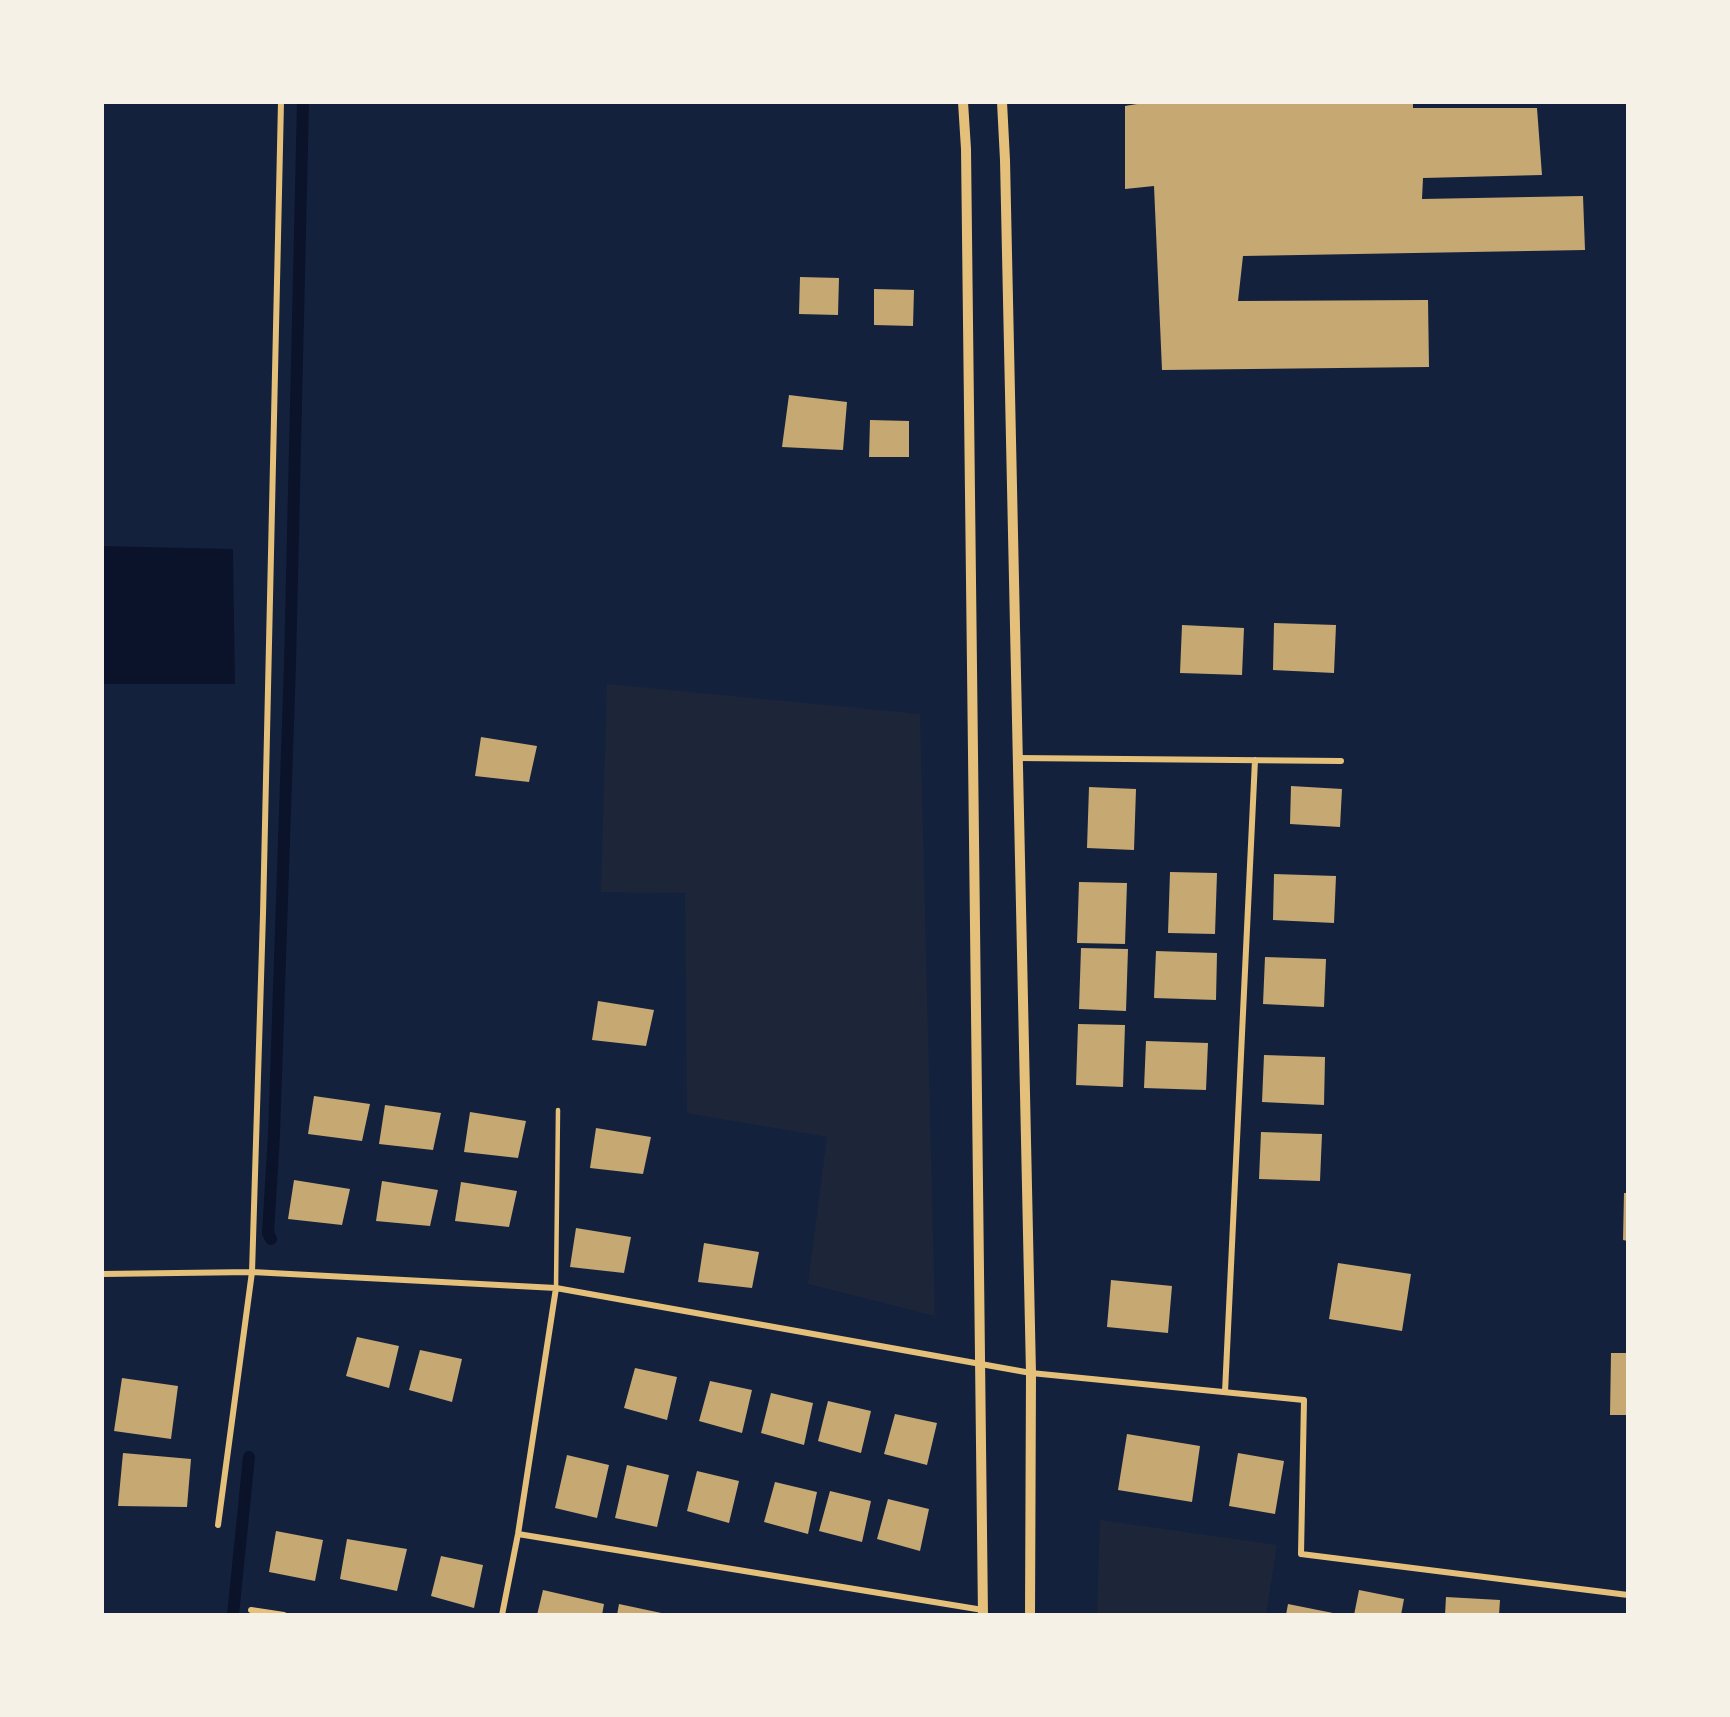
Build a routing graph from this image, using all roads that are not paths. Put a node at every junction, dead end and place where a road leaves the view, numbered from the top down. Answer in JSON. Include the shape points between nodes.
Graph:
{"nodes":[{"id":1,"x":281,"y":102,"type":"edge"},
{"id":2,"x":963,"y":102,"type":"edge"},
{"id":3,"x":1002,"y":102,"type":"edge"},
{"id":4,"x":1018,"y":758,"type":"junction"},
{"id":5,"x":1255,"y":760,"type":"junction"},
{"id":6,"x":1341,"y":761,"type":"dead end"},
{"id":7,"x":558,"y":1110,"type":"dead end"},
{"id":8,"x":252,"y":1272,"type":"junction"},
{"id":9,"x":102,"y":1274,"type":"edge"},
{"id":10,"x":556,"y":1288,"type":"junction"},
{"id":11,"x":980,"y":1364,"type":"junction"},
{"id":12,"x":1031,"y":1374,"type":"junction"},
{"id":13,"x":1225,"y":1392,"type":"junction"},
{"id":14,"x":218,"y":1526,"type":"dead end"},
{"id":15,"x":518,"y":1534,"type":"junction"},
{"id":16,"x":1628,"y":1595,"type":"edge"},
{"id":17,"x":251,"y":1610,"type":"dead end"},
{"id":18,"x":983,"y":1612,"type":"edge"},
{"id":19,"x":284,"y":1615,"type":"edge"},
{"id":20,"x":502,"y":1615,"type":"edge"},
{"id":21,"x":1030,"y":1615,"type":"edge"}],
"edges":[{"from":1,"to":8,"type":"street"},
{"from":2,"to":11,"type":"street"},
{"from":3,"to":4,"type":"street"},
{"from":4,"to":5,"type":"street"},
{"from":4,"to":12,"type":"street"},
{"from":5,"to":6,"type":"street"},
{"from":5,"to":13,"type":"street"},
{"from":7,"to":10,"type":"lane"},
{"from":8,"to":9,"type":"street"},
{"from":8,"to":10,"type":"street"},
{"from":8,"to":14,"type":"street"},
{"from":10,"to":11,"type":"street"},
{"from":10,"to":15,"type":"street"},
{"from":11,"to":12,"type":"street"},
{"from":11,"to":18,"type":"street"},
{"from":12,"to":13,"type":"street"},
{"from":12,"to":21,"type":"street"},
{"from":13,"to":16,"type":"street","via":[[1304,1400],[1301,1554]]},
{"from":15,"to":18,"type":"street"},
{"from":15,"to":20,"type":"street"},
{"from":17,"to":19,"type":"street"}]}
